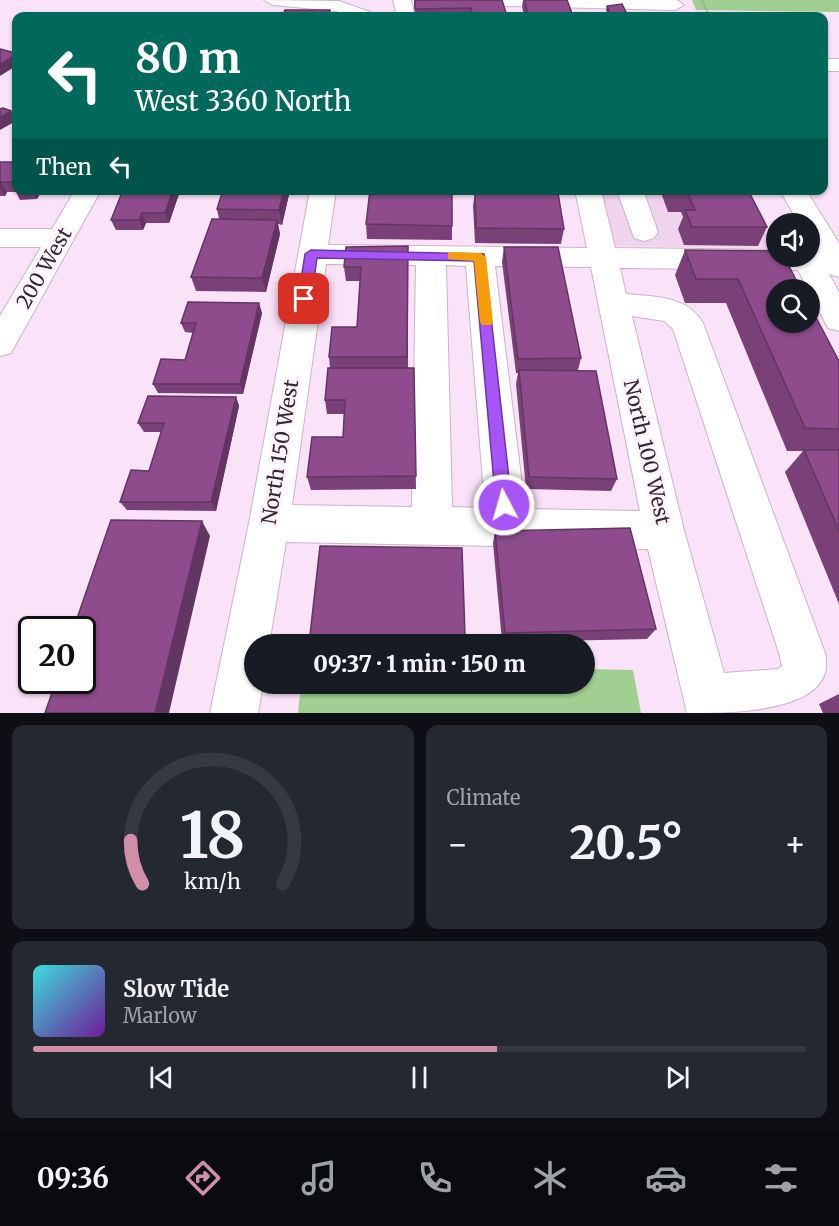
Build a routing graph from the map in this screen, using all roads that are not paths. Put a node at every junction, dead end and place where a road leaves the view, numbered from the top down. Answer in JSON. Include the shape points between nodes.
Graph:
{"nodes":[{"id":1,"x":273,"y":0,"type":"edge"},
{"id":2,"x":461,"y":0,"type":"edge"},
{"id":3,"x":676,"y":7,"type":"edge"},
{"id":4,"x":510,"y":9,"type":"edge"},
{"id":5,"x":591,"y":10,"type":"edge"},
{"id":6,"x":632,"y":10,"type":"edge"},
{"id":7,"x":353,"y":12,"type":"edge"},
{"id":8,"x":85,"y":195,"type":"edge"},
{"id":9,"x":322,"y":195,"type":"edge"},
{"id":10,"x":589,"y":195,"type":"edge"},
{"id":11,"x":632,"y":195,"type":"edge"},
{"id":12,"x":772,"y":195,"type":"edge"},
{"id":13,"x":795,"y":195,"type":"edge"},
{"id":14,"x":781,"y":213,"type":"edge"},
{"id":15,"x":644,"y":232,"type":"dead end"},
{"id":16,"x":0,"y":238,"type":"edge"},
{"id":17,"x":61,"y":238,"type":"junction"},
{"id":18,"x":311,"y":254,"type":"junction"},
{"id":19,"x":431,"y":256,"type":"junction"},
{"id":20,"x":480,"y":257,"type":"junction"},
{"id":21,"x":604,"y":259,"type":"junction"},
{"id":22,"x":825,"y":261,"type":"edge"},
{"id":23,"x":614,"y":303,"type":"junction"},
{"id":24,"x":839,"y":320,"type":"edge"},
{"id":25,"x":0,"y":345,"type":"edge"},
{"id":26,"x":269,"y":523,"type":"junction"},
{"id":27,"x":432,"y":526,"type":"junction"},
{"id":28,"x":507,"y":528,"type":"junction"},
{"id":29,"x":664,"y":530,"type":"junction"},
{"id":30,"x":709,"y":705,"type":"edge"},
{"id":31,"x":234,"y":713,"type":"edge"}],
"edges":[{"from":1,"to":7,"type":"street","via":[[339,6]]},
{"from":2,"to":4,"type":"street"},
{"from":3,"to":6,"type":"street"},
{"from":4,"to":5,"type":"street"},
{"from":5,"to":6,"type":"street"},
{"from":8,"to":17,"type":"street","name":"200 West"},
{"from":9,"to":18,"type":"street","name":"North 150 West"},
{"from":10,"to":21,"type":"street","name":"North 100 West"},
{"from":11,"to":15,"type":"street"},
{"from":12,"to":14,"type":"street"},
{"from":13,"to":22,"type":"street"},
{"from":16,"to":17,"type":"street"},
{"from":17,"to":25,"type":"street","name":"200 West"},
{"from":18,"to":19,"type":"street"},
{"from":18,"to":26,"type":"street","name":"North 150 West"},
{"from":19,"to":20,"type":"street"},
{"from":19,"to":27,"type":"street"},
{"from":20,"to":21,"type":"street"},
{"from":20,"to":28,"type":"street"},
{"from":21,"to":22,"type":"street"},
{"from":21,"to":23,"type":"street","name":"North 100 West"},
{"from":22,"to":24,"type":"street"},
{"from":23,"to":29,"type":"street","name":"North 100 West"},
{"from":23,"to":30,"type":"street","via":[[673,310],[687,323],[802,653],[805,672],[798,685],[786,693]]},
{"from":26,"to":27,"type":"street"},
{"from":26,"to":31,"type":"street","name":"North 150 West"},
{"from":27,"to":28,"type":"street"},
{"from":28,"to":29,"type":"street"},
{"from":29,"to":30,"type":"street","name":"North 100 West"}]}
